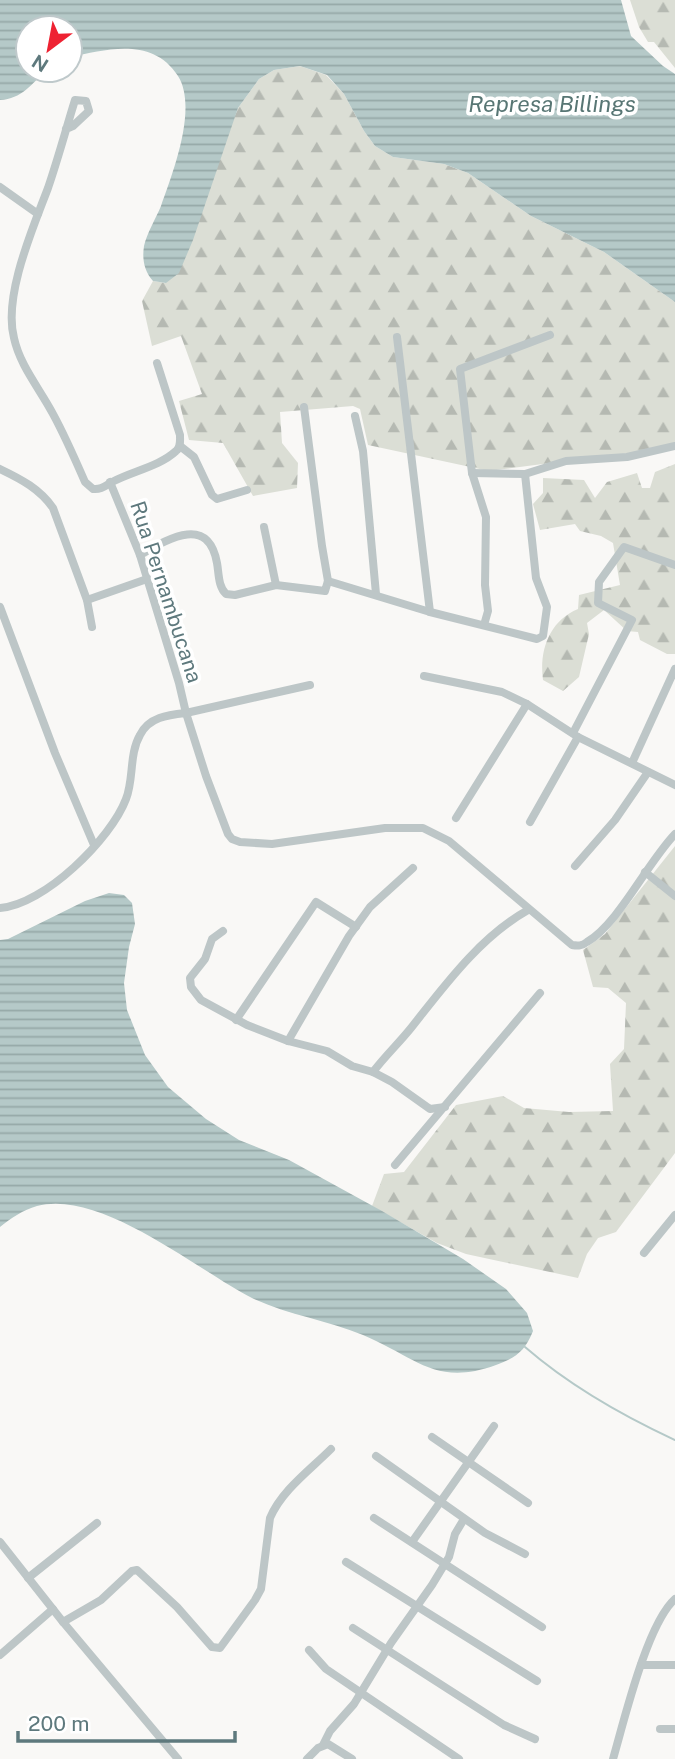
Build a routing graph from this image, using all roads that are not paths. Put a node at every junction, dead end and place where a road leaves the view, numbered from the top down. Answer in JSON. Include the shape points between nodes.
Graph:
{"nodes":[{"id":1,"x":66,"y":129,"type":"dead end"},
{"id":2,"x":0,"y":187,"type":"edge"},
{"id":3,"x":37,"y":214,"type":"junction"},
{"id":4,"x":550,"y":335,"type":"dead end"},
{"id":5,"x":397,"y":337,"type":"dead end"},
{"id":6,"x":157,"y":363,"type":"dead end"},
{"id":7,"x":304,"y":407,"type":"dead end"},
{"id":8,"x":355,"y":416,"type":"dead end"},
{"id":9,"x":180,"y":446,"type":"junction"},
{"id":10,"x":675,"y":446,"type":"edge"},
{"id":11,"x":0,"y":469,"type":"edge"},
{"id":12,"x":472,"y":473,"type":"junction"},
{"id":13,"x":525,"y":474,"type":"junction"},
{"id":14,"x":110,"y":482,"type":"junction"},
{"id":15,"x":247,"y":490,"type":"dead end"},
{"id":16,"x":264,"y":527,"type":"dead end"},
{"id":17,"x":140,"y":555,"type":"junction"},
{"id":18,"x":675,"y":565,"type":"edge"},
{"id":19,"x":147,"y":579,"type":"junction"},
{"id":20,"x":328,"y":581,"type":"junction"},
{"id":21,"x":275,"y":585,"type":"junction"},
{"id":22,"x":376,"y":594,"type":"junction"},
{"id":23,"x":87,"y":600,"type":"junction"},
{"id":24,"x":0,"y":607,"type":"edge"},
{"id":25,"x":430,"y":612,"type":"junction"},
{"id":26,"x":484,"y":625,"type":"junction"},
{"id":27,"x":92,"y":627,"type":"dead end"},
{"id":28,"x":675,"y":669,"type":"edge"},
{"id":29,"x":424,"y":676,"type":"dead end"},
{"id":30,"x":310,"y":685,"type":"dead end"},
{"id":31,"x":527,"y":704,"type":"junction"},
{"id":32,"x":186,"y":713,"type":"junction"},
{"id":33,"x":576,"y":735,"type":"junction"},
{"id":34,"x":632,"y":763,"type":"junction"},
{"id":35,"x":648,"y":772,"type":"junction"},
{"id":36,"x":675,"y":785,"type":"edge"},
{"id":37,"x":457,"y":818,"type":"dead end"},
{"id":38,"x":530,"y":822,"type":"dead end"},
{"id":39,"x":675,"y":834,"type":"edge"},
{"id":40,"x":94,"y":845,"type":"junction"},
{"id":41,"x":575,"y":866,"type":"dead end"},
{"id":42,"x":413,"y":868,"type":"dead end"},
{"id":43,"x":645,"y":872,"type":"junction"},
{"id":44,"x":675,"y":896,"type":"edge"},
{"id":45,"x":0,"y":908,"type":"edge"},
{"id":46,"x":528,"y":910,"type":"junction"},
{"id":47,"x":356,"y":927,"type":"junction"},
{"id":48,"x":223,"y":932,"type":"dead end"},
{"id":49,"x":540,"y":993,"type":"dead end"},
{"id":50,"x":236,"y":1020,"type":"junction"},
{"id":51,"x":288,"y":1041,"type":"junction"},
{"id":52,"x":373,"y":1072,"type":"junction"},
{"id":53,"x":445,"y":1107,"type":"junction"},
{"id":54,"x":395,"y":1165,"type":"dead end"},
{"id":55,"x":675,"y":1215,"type":"edge"},
{"id":56,"x":644,"y":1254,"type":"dead end"},
{"id":57,"x":494,"y":1426,"type":"dead end"},
{"id":58,"x":432,"y":1437,"type":"dead end"},
{"id":59,"x":331,"y":1450,"type":"dead end"},
{"id":60,"x":376,"y":1456,"type":"dead end"},
{"id":61,"x":469,"y":1462,"type":"junction"},
{"id":62,"x":441,"y":1502,"type":"junction"},
{"id":63,"x":528,"y":1503,"type":"dead end"},
{"id":64,"x":374,"y":1518,"type":"dead end"},
{"id":65,"x":464,"y":1519,"type":"junction"},
{"id":66,"x":97,"y":1522,"type":"dead end"},
{"id":67,"x":0,"y":1542,"type":"edge"},
{"id":68,"x":412,"y":1542,"type":"junction"},
{"id":69,"x":525,"y":1555,"type":"dead end"},
{"id":70,"x":346,"y":1562,"type":"dead end"},
{"id":71,"x":445,"y":1564,"type":"junction"},
{"id":72,"x":28,"y":1578,"type":"junction"},
{"id":73,"x":675,"y":1599,"type":"edge"},
{"id":74,"x":417,"y":1606,"type":"junction"},
{"id":75,"x":53,"y":1609,"type":"junction"},
{"id":76,"x":63,"y":1622,"type":"junction"},
{"id":77,"x":542,"y":1627,"type":"dead end"},
{"id":78,"x":353,"y":1628,"type":"dead end"},
{"id":79,"x":309,"y":1650,"type":"dead end"},
{"id":80,"x":387,"y":1650,"type":"junction"},
{"id":81,"x":0,"y":1655,"type":"edge"},
{"id":82,"x":641,"y":1665,"type":"junction"},
{"id":83,"x":675,"y":1665,"type":"edge"},
{"id":84,"x":537,"y":1681,"type":"dead end"},
{"id":85,"x":361,"y":1693,"type":"junction"},
{"id":86,"x":660,"y":1729,"type":"dead end"},
{"id":87,"x":675,"y":1729,"type":"edge"},
{"id":88,"x":535,"y":1739,"type":"dead end"},
{"id":89,"x":323,"y":1745,"type":"junction"},
{"id":90,"x":178,"y":1759,"type":"edge"},
{"id":91,"x":307,"y":1759,"type":"edge"},
{"id":92,"x":352,"y":1759,"type":"edge"},
{"id":93,"x":459,"y":1759,"type":"edge"},
{"id":94,"x":613,"y":1759,"type":"edge"}],
"edges":[{"from":1,"to":3,"type":"street"},
{"from":2,"to":3,"type":"street"},
{"from":3,"to":14,"type":"street","via":[[12,306],[14,339],[85,482],[97,490]]},
{"from":4,"to":12,"type":"street","via":[[460,369]]},
{"from":5,"to":25,"type":"street"},
{"from":6,"to":9,"type":"street"},
{"from":7,"to":20,"type":"street"},
{"from":8,"to":22,"type":"street","via":[[363,451]]},
{"from":9,"to":14,"type":"street","via":[[156,463]]},
{"from":9,"to":15,"type":"street","via":[[194,457],[217,499]]},
{"from":10,"to":13,"type":"street","via":[[627,457],[566,461]]},
{"from":11,"to":23,"type":"street","via":[[45,497]]},
{"from":12,"to":13,"type":"street"},
{"from":12,"to":26,"type":"street","via":[[485,517],[488,611]]},
{"from":13,"to":26,"type":"street","via":[[536,578],[547,607],[543,636],[537,639]]},
{"from":14,"to":17,"type":"street","name":"Rua Pernambucana"},
{"from":16,"to":21,"type":"street"},
{"from":17,"to":19,"type":"street","name":"Rua Pernambucana"},
{"from":17,"to":21,"type":"street","via":[[168,539],[192,534],[211,544],[226,594]]},
{"from":18,"to":33,"type":"street","via":[[624,547],[599,582],[598,603],[632,620]]},
{"from":19,"to":23,"type":"street"},
{"from":19,"to":32,"type":"street","name":"Rua Pernambucana"},
{"from":20,"to":21,"type":"street","via":[[325,591]]},
{"from":20,"to":22,"type":"street"},
{"from":22,"to":25,"type":"street"},
{"from":23,"to":27,"type":"street"},
{"from":24,"to":40,"type":"street"},
{"from":25,"to":26,"type":"street"},
{"from":28,"to":34,"type":"street"},
{"from":29,"to":31,"type":"street","via":[[502,692]]},
{"from":30,"to":32,"type":"street"},
{"from":31,"to":33,"type":"street"},
{"from":31,"to":37,"type":"street"},
{"from":32,"to":40,"type":"street","via":[[158,718],[140,734],[126,800]]},
{"from":32,"to":46,"type":"street","name":"Rua Pernambucana","via":[[228,834],[236,841],[272,844],[385,828],[423,828],[449,841]]},
{"from":33,"to":34,"type":"street"},
{"from":33,"to":38,"type":"street"},
{"from":34,"to":35,"type":"street"},
{"from":35,"to":36,"type":"street"},
{"from":35,"to":41,"type":"street","via":[[615,821]]},
{"from":39,"to":43,"type":"street"},
{"from":40,"to":45,"type":"street","via":[[45,891],[14,907]]},
{"from":42,"to":47,"type":"street"},
{"from":43,"to":44,"type":"street"},
{"from":43,"to":46,"type":"street","via":[[605,927],[580,946],[566,942]]},
{"from":46,"to":52,"type":"street","via":[[476,951]]},
{"from":47,"to":50,"type":"street","via":[[316,902]]},
{"from":47,"to":51,"type":"street"},
{"from":48,"to":50,"type":"street","via":[[212,939],[205,960],[190,978],[191,987],[201,1000]]},
{"from":49,"to":53,"type":"street"},
{"from":50,"to":51,"type":"street"},
{"from":51,"to":52,"type":"street","via":[[327,1051]]},
{"from":52,"to":53,"type":"street","via":[[430,1109]]},
{"from":53,"to":54,"type":"street"},
{"from":55,"to":56,"type":"street"},
{"from":57,"to":61,"type":"street"},
{"from":58,"to":61,"type":"street"},
{"from":59,"to":76,"type":"street","via":[[274,1510],[261,1589],[220,1648],[212,1647],[137,1570],[102,1600]]},
{"from":60,"to":62,"type":"street"},
{"from":61,"to":62,"type":"street"},
{"from":61,"to":63,"type":"street"},
{"from":62,"to":65,"type":"street"},
{"from":62,"to":68,"type":"street"},
{"from":64,"to":68,"type":"street"},
{"from":65,"to":69,"type":"street"},
{"from":65,"to":71,"type":"street"},
{"from":66,"to":72,"type":"street"},
{"from":67,"to":72,"type":"street"},
{"from":68,"to":71,"type":"street"},
{"from":70,"to":74,"type":"street"},
{"from":71,"to":74,"type":"street"},
{"from":71,"to":77,"type":"street"},
{"from":72,"to":75,"type":"street"},
{"from":73,"to":82,"type":"street","via":[[660,1619]]},
{"from":74,"to":80,"type":"street"},
{"from":74,"to":84,"type":"street"},
{"from":75,"to":76,"type":"street"},
{"from":75,"to":81,"type":"street"},
{"from":76,"to":90,"type":"street"},
{"from":78,"to":80,"type":"street"},
{"from":79,"to":85,"type":"street","via":[[326,1669]]},
{"from":80,"to":85,"type":"street"},
{"from":80,"to":88,"type":"street","via":[[504,1725]]},
{"from":82,"to":83,"type":"street"},
{"from":82,"to":94,"type":"street"},
{"from":85,"to":89,"type":"street"},
{"from":85,"to":93,"type":"street"},
{"from":86,"to":87,"type":"street"},
{"from":89,"to":91,"type":"street"},
{"from":89,"to":92,"type":"street","via":[[333,1745]]}]}
